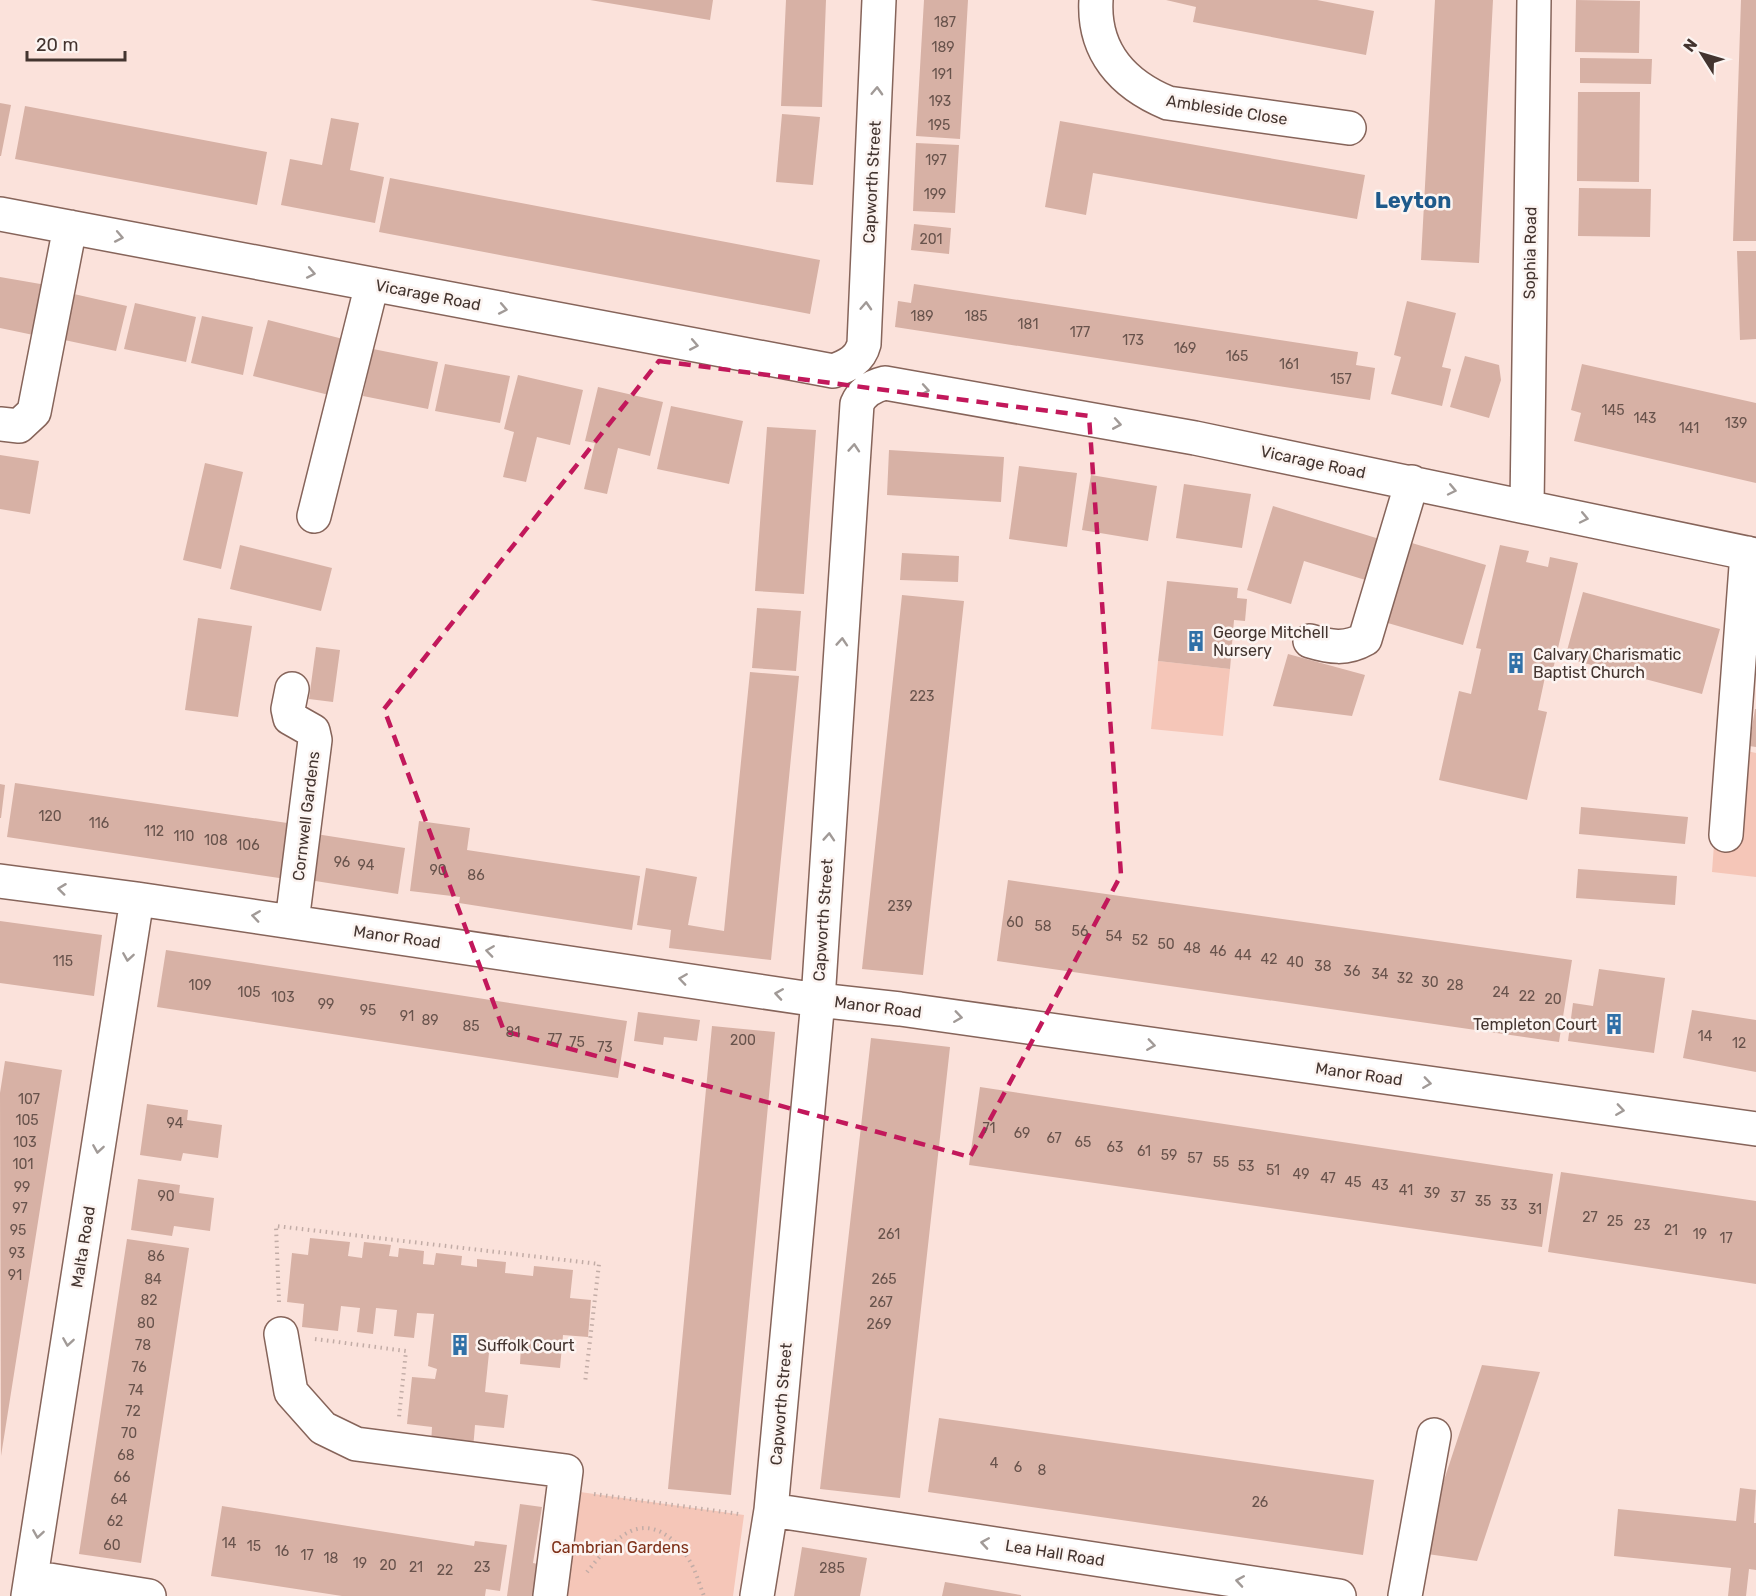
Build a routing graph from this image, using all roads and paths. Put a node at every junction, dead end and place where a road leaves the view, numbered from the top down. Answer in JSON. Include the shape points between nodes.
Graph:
{"nodes":[{"id":1,"x":879,"y":0,"type":"edge"},
{"id":2,"x":1096,"y":0,"type":"edge"},
{"id":3,"x":1534,"y":0,"type":"edge"},
{"id":4,"x":1349,"y":128,"type":"dead end"},
{"id":5,"x":0,"y":214,"type":"edge"},
{"id":6,"x":70,"y":227,"type":"junction"},
{"id":7,"x":372,"y":284,"type":"junction"},
{"id":8,"x":853,"y":361,"type":"joint"},
{"id":9,"x":869,"y":389,"type":"joint"},
{"id":10,"x":0,"y":424,"type":"edge"},
{"id":11,"x":1412,"y":482,"type":"junction"},
{"id":12,"x":1527,"y":506,"type":"junction"},
{"id":13,"x":314,"y":516,"type":"dead end"},
{"id":14,"x":1751,"y":554,"type":"edge"},
{"id":15,"x":1310,"y":640,"type":"dead end"},
{"id":16,"x":292,"y":689,"type":"dead end"},
{"id":17,"x":1726,"y":835,"type":"dead end"},
{"id":18,"x":0,"y":881,"type":"edge"},
{"id":19,"x":137,"y":899,"type":"junction"},
{"id":20,"x":292,"y":922,"type":"junction"},
{"id":21,"x":818,"y":1000,"type":"junction"},
{"id":22,"x":1756,"y":1130,"type":"edge"},
{"id":23,"x":281,"y":1334,"type":"junction"},
{"id":24,"x":585,"y":1383,"type":"dead end"},
{"id":25,"x":1434,"y":1435,"type":"dead end"},
{"id":26,"x":396,"y":1450,"type":"junction"},
{"id":27,"x":575,"y":1482,"type":"junction"},
{"id":28,"x":770,"y":1516,"type":"junction"},
{"id":29,"x":583,"y":1577,"type":"dead end"},
{"id":30,"x":30,"y":1587,"type":"edge"},
{"id":31,"x":149,"y":1596,"type":"edge"},
{"id":32,"x":550,"y":1596,"type":"edge"},
{"id":33,"x":704,"y":1596,"type":"edge"},
{"id":34,"x":757,"y":1596,"type":"edge"},
{"id":35,"x":1339,"y":1596,"type":"edge"},
{"id":36,"x":1405,"y":1596,"type":"edge"}],
"edges":[{"from":8,"to":1,"type":"street","name":"Capworth Street","one_way":true,"via":[[864,344]]},
{"from":2,"to":4,"type":"street","name":"Ambleside Close","via":[[1098,32],[1106,51],[1131,84],[1149,95],[1168,103]]},
{"from":3,"to":12,"type":"street","name":"Sophia Road"},
{"from":5,"to":6,"type":"street","name":"Vicarage Road"},
{"from":6,"to":7,"type":"street","name":"Vicarage Road","one_way":true},
{"from":6,"to":10,"type":"street","via":[[34,412],[19,426]]},
{"from":7,"to":8,"type":"street","name":"Vicarage Road","one_way":true,"via":[[832,371]]},
{"from":7,"to":13,"type":"street"},
{"from":9,"to":11,"type":"street","name":"Vicarage Road","one_way":true,"via":[[885,383],[1195,438]]},
{"from":21,"to":9,"type":"street","name":"Capworth Street","one_way":true,"via":[[857,404]]},
{"from":11,"to":12,"type":"street","name":"Vicarage Road","one_way":true},
{"from":11,"to":15,"type":"street","via":[[1365,639],[1331,648]]},
{"from":12,"to":14,"type":"street","name":"Vicarage Road","one_way":true},
{"from":14,"to":17,"type":"street"},
{"from":16,"to":20,"type":"street","name":"Cornwell Gardens","via":[[290,718],[313,731],[315,740]]},
{"from":19,"to":18,"type":"street","name":"Manor Road","one_way":true},
{"from":20,"to":19,"type":"street","name":"Manor Road","one_way":true},
{"from":19,"to":30,"type":"street","name":"Malta Road","one_way":true},
{"from":21,"to":20,"type":"street","name":"Manor Road","one_way":true},
{"from":21,"to":22,"type":"street","name":"Manor Road","one_way":true},
{"from":21,"to":28,"type":"street","name":"Capworth Street"},
{"from":23,"to":24,"type":"path","via":[[276,1226],[599,1263]]},
{"from":23,"to":26,"type":"street","via":[[291,1392],[323,1428],[356,1444]]},
{"from":23,"to":26,"type":"path","via":[[405,1350]]},
{"from":25,"to":36,"type":"street"},
{"from":26,"to":27,"type":"street"},
{"from":27,"to":28,"type":"path","via":[[744,1515]]},
{"from":27,"to":32,"type":"street"},
{"from":28,"to":34,"type":"street","name":"Capworth Street"},
{"from":35,"to":28,"type":"street","name":"Lea Hall Road","one_way":true},
{"from":29,"to":33,"type":"path","via":[[621,1538],[637,1529],[650,1529],[663,1533],[684,1552]]},
{"from":30,"to":31,"type":"street"}]}
